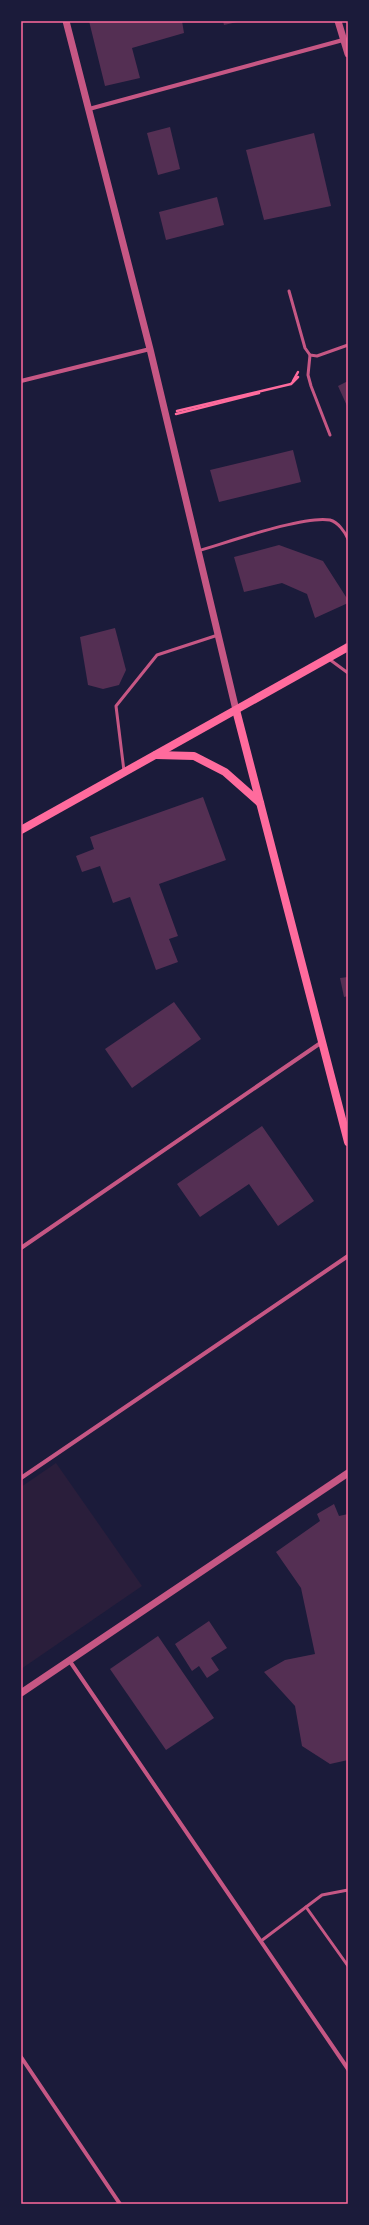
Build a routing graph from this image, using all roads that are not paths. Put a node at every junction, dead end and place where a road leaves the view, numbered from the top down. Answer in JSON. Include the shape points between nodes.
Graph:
{"nodes":[{"id":1,"x":66,"y":21,"type":"edge"},
{"id":2,"x":338,"y":21,"type":"edge"},
{"id":3,"x":343,"y":40,"type":"junction"},
{"id":4,"x":348,"y":54,"type":"edge"},
{"id":5,"x":89,"y":109,"type":"junction"},
{"id":6,"x":289,"y":291,"type":"dead end"},
{"id":7,"x":348,"y":345,"type":"edge"},
{"id":8,"x":150,"y":349,"type":"junction"},
{"id":9,"x":310,"y":355,"type":"junction"},
{"id":10,"x":21,"y":381,"type":"edge"},
{"id":11,"x":330,"y":435,"type":"dead end"},
{"id":12,"x":348,"y":539,"type":"edge"},
{"id":13,"x":198,"y":551,"type":"junction"},
{"id":14,"x":218,"y":635,"type":"junction"},
{"id":15,"x":348,"y":647,"type":"edge"},
{"id":16,"x":327,"y":658,"type":"junction"},
{"id":17,"x":348,"y":673,"type":"edge"},
{"id":18,"x":236,"y":710,"type":"junction"},
{"id":19,"x":156,"y":754,"type":"junction"},
{"id":20,"x":125,"y":772,"type":"junction"},
{"id":21,"x":260,"y":803,"type":"junction"},
{"id":22,"x":21,"y":830,"type":"edge"},
{"id":23,"x":322,"y":1042,"type":"junction"},
{"id":24,"x":348,"y":1142,"type":"edge"},
{"id":25,"x":21,"y":1248,"type":"edge"},
{"id":26,"x":348,"y":1256,"type":"edge"},
{"id":27,"x":348,"y":1473,"type":"edge"},
{"id":28,"x":21,"y":1478,"type":"edge"},
{"id":29,"x":69,"y":1660,"type":"junction"},
{"id":30,"x":21,"y":1693,"type":"edge"},
{"id":31,"x":348,"y":1890,"type":"edge"},
{"id":32,"x":306,"y":1907,"type":"junction"},
{"id":33,"x":261,"y":1941,"type":"junction"},
{"id":34,"x":348,"y":1966,"type":"edge"},
{"id":35,"x":21,"y":2057,"type":"edge"},
{"id":36,"x":348,"y":2069,"type":"edge"},
{"id":37,"x":120,"y":2204,"type":"edge"}],
"edges":[{"from":1,"to":5,"type":"street"},
{"from":2,"to":3,"type":"street"},
{"from":3,"to":4,"type":"street"},
{"from":3,"to":5,"type":"street"},
{"from":5,"to":8,"type":"street"},
{"from":6,"to":9,"type":"lane"},
{"from":7,"to":9,"type":"lane","via":[[317,356]]},
{"from":8,"to":10,"type":"street"},
{"from":8,"to":13,"type":"street","via":[[168,414]]},
{"from":9,"to":11,"type":"lane","via":[[308,375]]},
{"from":12,"to":13,"type":"lane","via":[[344,531],[330,520],[309,521],[267,530]]},
{"from":13,"to":14,"type":"street"},
{"from":14,"to":18,"type":"street"},
{"from":14,"to":20,"type":"lane","via":[[157,655],[116,706]]},
{"from":15,"to":16,"type":"main road"},
{"from":16,"to":17,"type":"lane"},
{"from":16,"to":18,"type":"main road"},
{"from":18,"to":19,"type":"main road"},
{"from":18,"to":21,"type":"main road"},
{"from":19,"to":20,"type":"main road"},
{"from":19,"to":21,"type":"main road","via":[[194,756],[225,772]]},
{"from":20,"to":22,"type":"main road"},
{"from":21,"to":23,"type":"main road"},
{"from":23,"to":24,"type":"main road"},
{"from":23,"to":25,"type":"street"},
{"from":26,"to":28,"type":"street"},
{"from":27,"to":29,"type":"street"},
{"from":29,"to":30,"type":"street"},
{"from":29,"to":33,"type":"street"},
{"from":31,"to":32,"type":"lane","via":[[322,1895]]},
{"from":32,"to":33,"type":"lane"},
{"from":32,"to":34,"type":"lane"},
{"from":33,"to":36,"type":"street"},
{"from":35,"to":37,"type":"street"}]}
